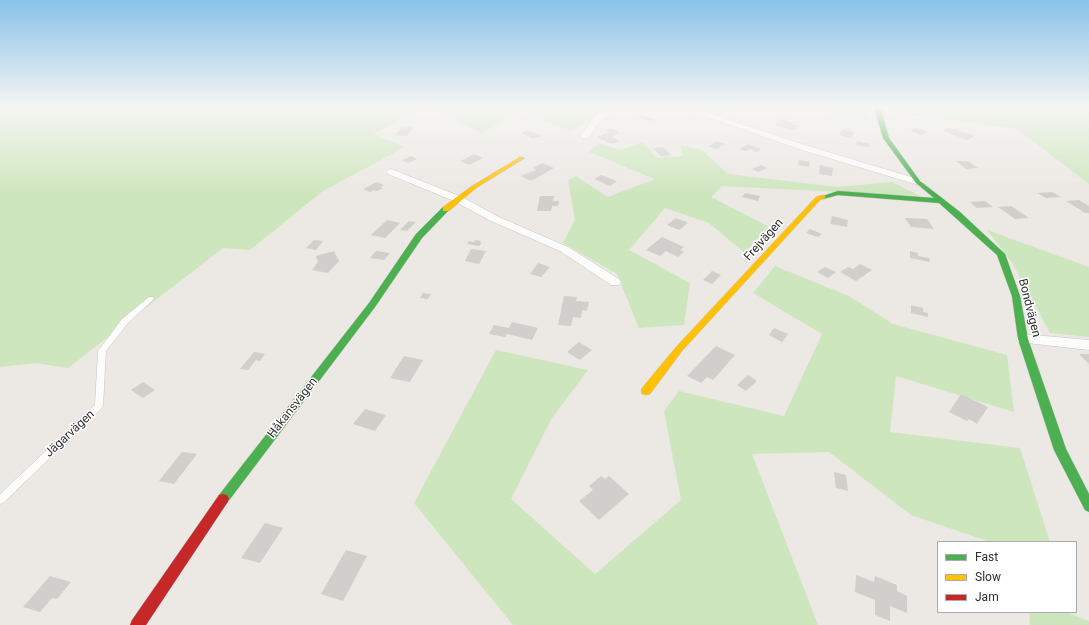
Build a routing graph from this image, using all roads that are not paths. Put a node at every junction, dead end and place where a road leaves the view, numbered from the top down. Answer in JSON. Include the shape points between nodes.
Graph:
{"nodes":[{"id":1,"x":770,"y":136,"type":"edge"},
{"id":2,"x":885,"y":136,"type":"edge"},
{"id":3,"x":522,"y":158,"type":"dead end"},
{"id":4,"x":391,"y":172,"type":"dead end"},
{"id":5,"x":918,"y":182,"type":"junction"},
{"id":6,"x":458,"y":199,"type":"junction"},
{"id":7,"x":940,"y":200,"type":"junction"},
{"id":8,"x":615,"y":282,"type":"dead end"},
{"id":9,"x":151,"y":298,"type":"dead end"},
{"id":10,"x":1023,"y":339,"type":"junction"},
{"id":11,"x":1089,"y":345,"type":"edge"},
{"id":12,"x":646,"y":391,"type":"dead end"},
{"id":13,"x":0,"y":500,"type":"edge"},
{"id":14,"x":1089,"y":506,"type":"edge"},
{"id":15,"x":137,"y":625,"type":"edge"}],
"edges":[{"from":1,"to":5,"type":"street"},
{"from":2,"to":5,"type":"street","name":"Bondvägen"},
{"from":3,"to":6,"type":"street","name":"Håkansvägen"},
{"from":4,"to":6,"type":"street"},
{"from":5,"to":7,"type":"street","name":"Bondvägen"},
{"from":6,"to":8,"type":"street","via":[[495,219],[564,249]]},
{"from":6,"to":15,"type":"street","name":"Håkansvägen","via":[[440,213],[419,236],[372,305],[223,498]]},
{"from":7,"to":10,"type":"street","name":"Bondvägen","via":[[1001,254],[1016,296]]},
{"from":7,"to":12,"type":"street","name":"Frejvägen","via":[[838,193],[818,198],[679,348]]},
{"from":9,"to":13,"type":"lane","name":"Jägarvägen","via":[[124,321],[102,351],[99,406]]},
{"from":10,"to":11,"type":"street"},
{"from":10,"to":14,"type":"street","name":"Bondvägen","via":[[1060,450]]}]}
